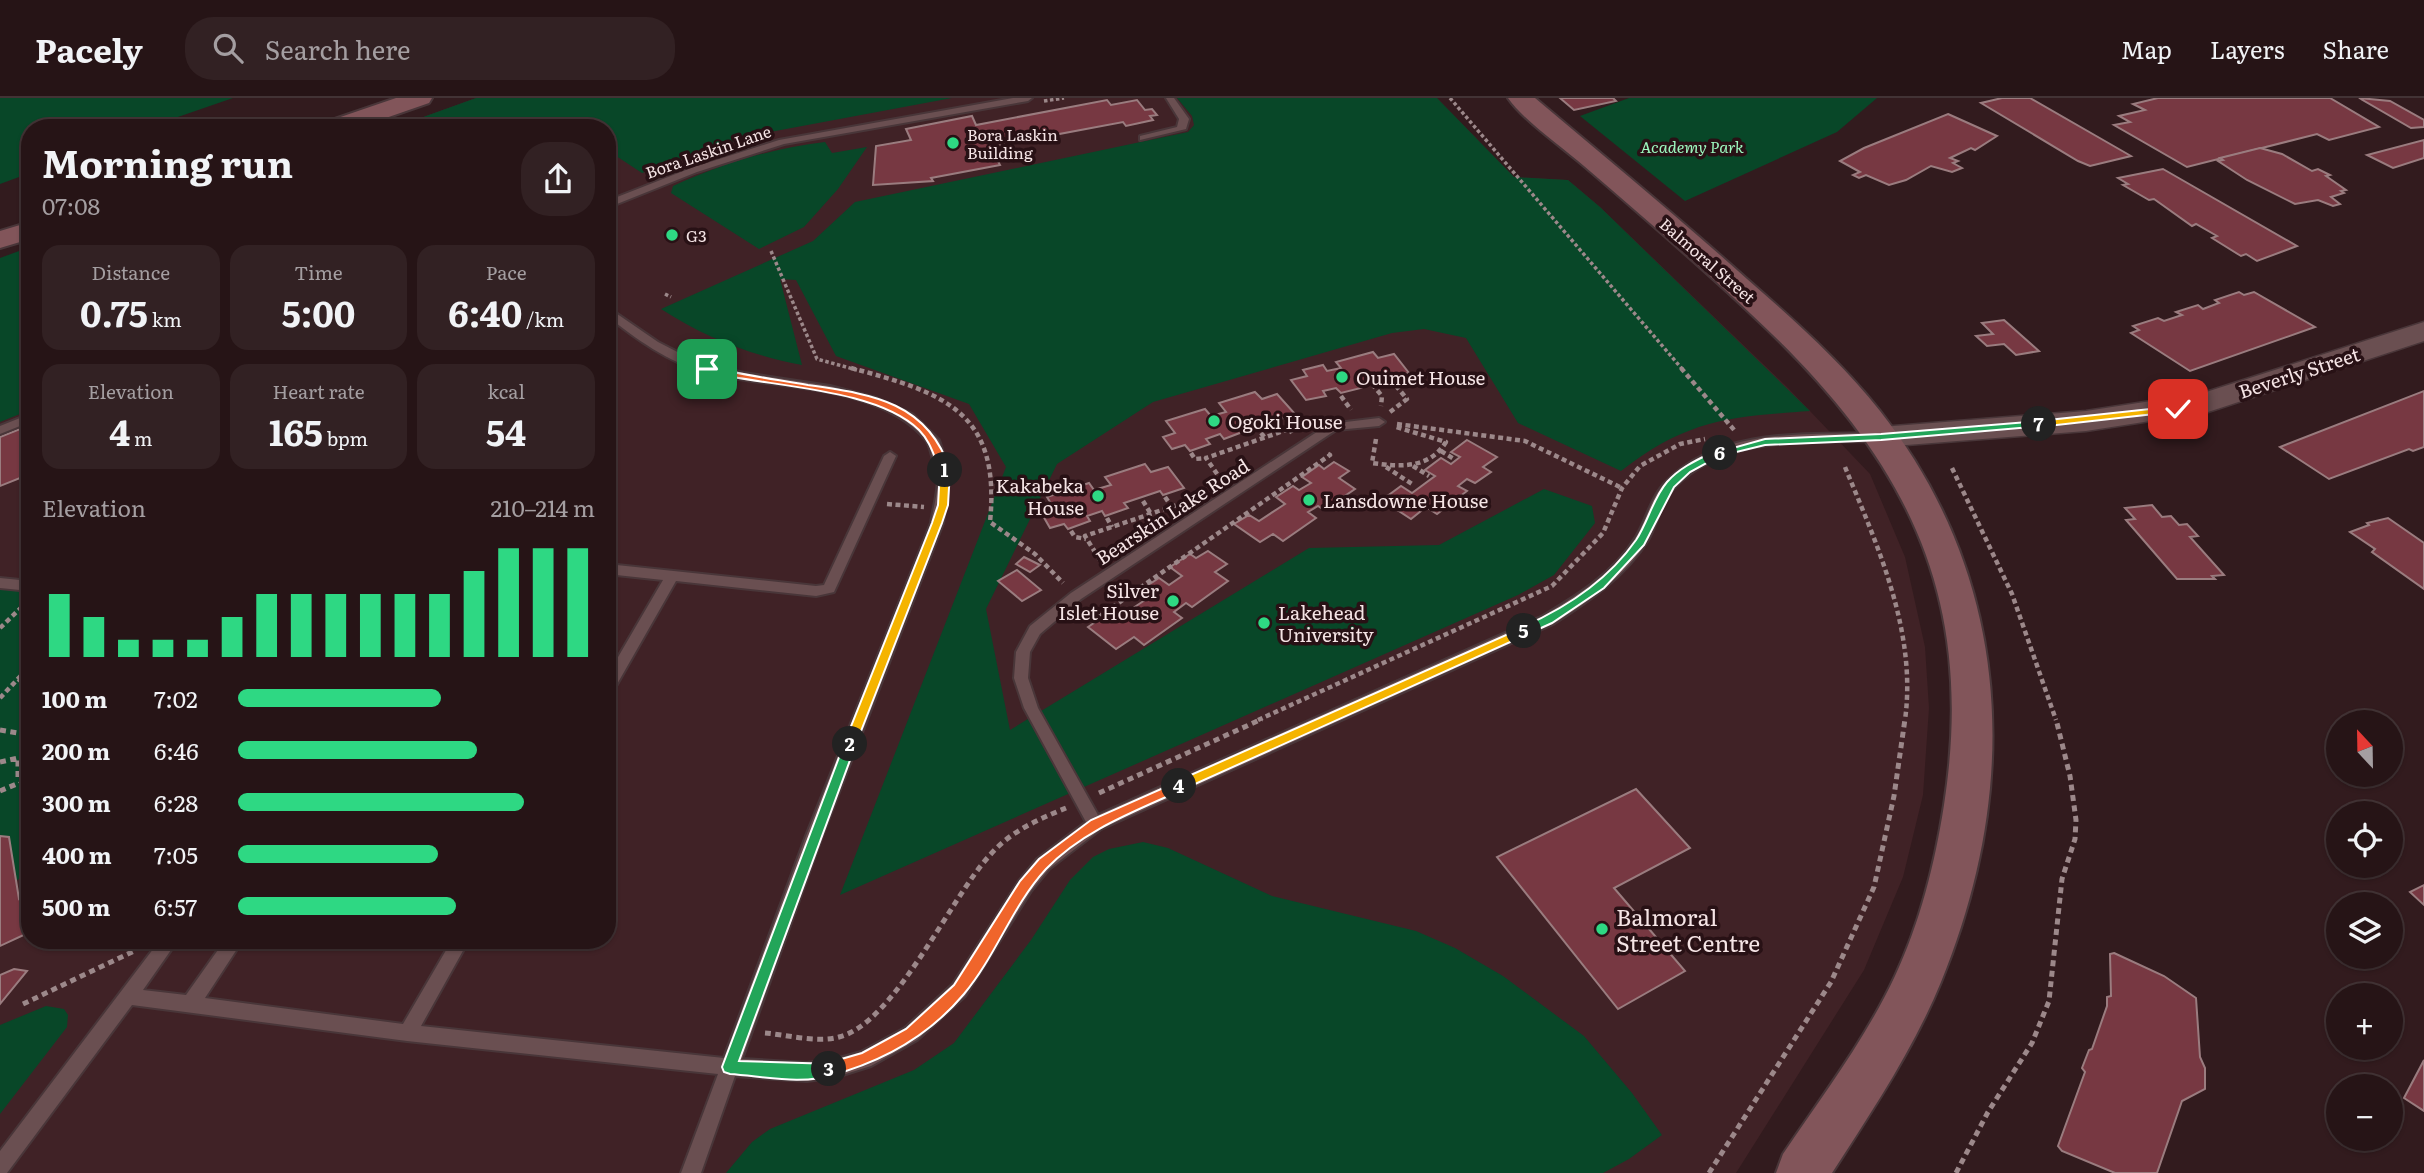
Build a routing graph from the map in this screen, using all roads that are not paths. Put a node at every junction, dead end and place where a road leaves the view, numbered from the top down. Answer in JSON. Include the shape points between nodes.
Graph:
{"nodes":[{"id":1,"x":420,"y":98,"type":"edge"},
{"id":2,"x":1028,"y":98,"type":"edge"},
{"id":3,"x":1170,"y":98,"type":"edge"},
{"id":4,"x":1520,"y":98,"type":"edge"},
{"id":5,"x":383,"y":119,"type":"edge"},
{"id":6,"x":1143,"y":138,"type":"dead end"},
{"id":7,"x":616,"y":201,"type":"edge"},
{"id":8,"x":21,"y":233,"type":"edge"},
{"id":9,"x":0,"y":240,"type":"edge"},
{"id":10,"x":616,"y":317,"type":"edge"},
{"id":11,"x":2424,"y":331,"type":"edge"},
{"id":12,"x":21,"y":422,"type":"edge"},
{"id":13,"x":1379,"y":422,"type":"road end"},
{"id":14,"x":0,"y":430,"type":"edge"},
{"id":15,"x":1881,"y":437,"type":"junction"},
{"id":16,"x":890,"y":456,"type":"dead end"},
{"id":17,"x":616,"y":570,"type":"edge"},
{"id":18,"x":672,"y":576,"type":"junction"},
{"id":19,"x":0,"y":583,"type":"edge"},
{"id":20,"x":21,"y":585,"type":"edge"},
{"id":21,"x":616,"y":673,"type":"edge"},
{"id":22,"x":1095,"y":824,"type":"junction"},
{"id":23,"x":163,"y":949,"type":"edge"},
{"id":24,"x":229,"y":949,"type":"edge"},
{"id":25,"x":456,"y":949,"type":"edge"},
{"id":26,"x":128,"y":996,"type":"junction"},
{"id":27,"x":190,"y":1004,"type":"junction"},
{"id":28,"x":407,"y":1033,"type":"junction"},
{"id":29,"x":730,"y":1067,"type":"junction"},
{"id":30,"x":0,"y":1167,"type":"edge"},
{"id":31,"x":691,"y":1173,"type":"edge"},
{"id":32,"x":1802,"y":1173,"type":"edge"}],
"edges":[{"from":1,"to":5,"type":"main road"},
{"from":2,"to":7,"type":"lane","name":"Bora Laskin Lane","via":[[782,142]]},
{"from":3,"to":6,"type":"lane","via":[[1184,118],[1181,129]]},
{"from":4,"to":15,"type":"main road","name":"Balmoral Street","via":[[1774,318],[1833,377]]},
{"from":8,"to":9,"type":"main road"},
{"from":10,"to":29,"type":"lane","via":[[689,363],[736,377],[860,396],[902,412],[923,428],[939,449],[946,474],[942,508]]},
{"from":11,"to":15,"type":"street","name":"Beverly Street","via":[[2178,409]]},
{"from":12,"to":14,"type":"lane"},
{"from":13,"to":22,"type":"lane","name":"Bearskin Lake Road","via":[[1333,427],[1071,600],[1035,630],[1023,652],[1021,678],[1031,708]]},
{"from":15,"to":22,"type":"lane","via":[[1765,442],[1705,459],[1670,485],[1640,542],[1622,564],[1601,585],[1548,620]]},
{"from":15,"to":32,"type":"main road","name":"Balmoral Street","via":[[1912,487],[1945,556],[1965,628],[1972,758],[1940,922],[1896,1024]]},
{"from":16,"to":18,"type":"lane","via":[[829,589]]},
{"from":17,"to":18,"type":"lane"},
{"from":18,"to":21,"type":"lane"},
{"from":19,"to":20,"type":"lane"},
{"from":22,"to":29,"type":"lane","via":[[1043,863],[959,989],[911,1034],[865,1060],[836,1068],[807,1072]]},
{"from":23,"to":26,"type":"lane"},
{"from":24,"to":27,"type":"lane"},
{"from":25,"to":28,"type":"lane"},
{"from":26,"to":27,"type":"lane"},
{"from":26,"to":30,"type":"lane"},
{"from":27,"to":28,"type":"lane"},
{"from":28,"to":29,"type":"lane"},
{"from":29,"to":31,"type":"lane"}]}
